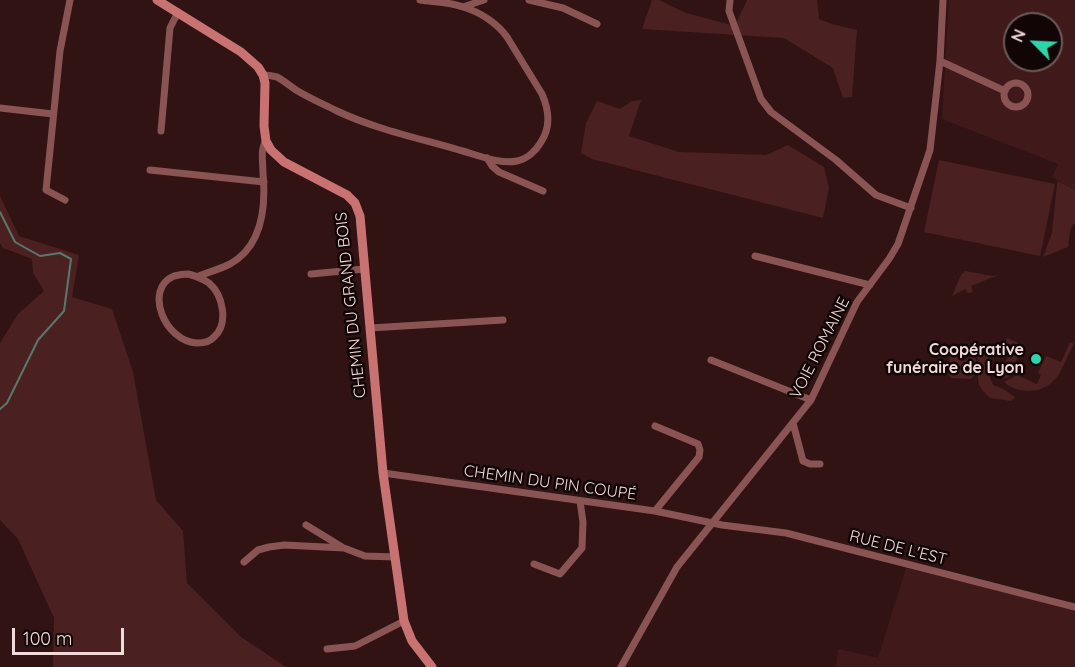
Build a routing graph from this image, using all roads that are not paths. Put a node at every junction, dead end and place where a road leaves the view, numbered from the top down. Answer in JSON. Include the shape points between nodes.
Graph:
{"nodes":[{"id":1,"x":70,"y":0,"type":"edge"},
{"id":2,"x":157,"y":0,"type":"edge"},
{"id":3,"x":420,"y":0,"type":"edge"},
{"id":4,"x":484,"y":0,"type":"edge"},
{"id":5,"x":530,"y":0,"type":"edge"},
{"id":6,"x":730,"y":0,"type":"edge"},
{"id":7,"x":943,"y":0,"type":"edge"},
{"id":8,"x":170,"y":3,"type":"edge"},
{"id":9,"x":463,"y":6,"type":"junction"},
{"id":10,"x":178,"y":12,"type":"junction"},
{"id":11,"x":597,"y":24,"type":"dead end"},
{"id":12,"x":940,"y":61,"type":"junction"},
{"id":13,"x":263,"y":75,"type":"junction"},
{"id":14,"x":1005,"y":91,"type":"dead end"},
{"id":15,"x":0,"y":108,"type":"edge"},
{"id":16,"x":53,"y":114,"type":"junction"},
{"id":17,"x":161,"y":131,"type":"dead end"},
{"id":18,"x":266,"y":141,"type":"junction"},
{"id":19,"x":487,"y":158,"type":"junction"},
{"id":20,"x":150,"y":170,"type":"dead end"},
{"id":21,"x":264,"y":182,"type":"junction"},
{"id":22,"x":543,"y":191,"type":"dead end"},
{"id":23,"x":65,"y":200,"type":"dead end"},
{"id":24,"x":911,"y":208,"type":"junction"},
{"id":25,"x":755,"y":256,"type":"dead end"},
{"id":26,"x":364,"y":269,"type":"junction"},
{"id":27,"x":311,"y":274,"type":"dead end"},
{"id":28,"x":199,"y":276,"type":"junction"},
{"id":29,"x":870,"y":285,"type":"junction"},
{"id":30,"x":503,"y":320,"type":"dead end"},
{"id":31,"x":370,"y":328,"type":"junction"},
{"id":32,"x":711,"y":360,"type":"dead end"},
{"id":33,"x":811,"y":400,"type":"junction"},
{"id":34,"x":793,"y":423,"type":"junction"},
{"id":35,"x":656,"y":426,"type":"dead end"},
{"id":36,"x":820,"y":464,"type":"dead end"},
{"id":37,"x":383,"y":472,"type":"junction"},
{"id":38,"x":580,"y":501,"type":"junction"},
{"id":39,"x":656,"y":511,"type":"junction"},
{"id":40,"x":713,"y":523,"type":"junction"},
{"id":41,"x":306,"y":525,"type":"dead end"},
{"id":42,"x":344,"y":548,"type":"junction"},
{"id":43,"x":395,"y":557,"type":"junction"},
{"id":44,"x":244,"y":562,"type":"dead end"},
{"id":45,"x":534,"y":564,"type":"dead end"},
{"id":46,"x":1075,"y":607,"type":"edge"},
{"id":47,"x":404,"y":621,"type":"junction"},
{"id":48,"x":327,"y":648,"type":"dead end"},
{"id":49,"x":432,"y":667,"type":"edge"},
{"id":50,"x":621,"y":667,"type":"edge"}],
"edges":[{"from":1,"to":16,"type":"street"},
{"from":2,"to":8,"type":"street"},
{"from":3,"to":9,"type":"street"},
{"from":4,"to":9,"type":"street"},
{"from":5,"to":11,"type":"street","via":[[563,8]]},
{"from":6,"to":24,"type":"street","via":[[729,12],[761,99],[771,112],[876,195]]},
{"from":7,"to":12,"type":"street","name":"VOIE ROMAINE"},
{"from":8,"to":10,"type":"street"},
{"from":9,"to":19,"type":"street","via":[[502,30],[542,94],[548,113],[546,133],[529,156],[508,162]]},
{"from":10,"to":13,"type":"street","via":[[241,52]]},
{"from":10,"to":17,"type":"street","via":[[170,28]]},
{"from":12,"to":14,"type":"street"},
{"from":12,"to":24,"type":"street","name":"VOIE ROMAINE","via":[[930,150]]},
{"from":13,"to":18,"type":"street"},
{"from":13,"to":19,"type":"street","via":[[277,77],[359,120]]},
{"from":15,"to":16,"type":"street"},
{"from":16,"to":23,"type":"street","via":[[46,190]]},
{"from":18,"to":21,"type":"street","via":[[262,147]]},
{"from":18,"to":26,"type":"street","name":"CHEMIN DU GRAND BOIS","via":[[284,162],[355,203],[360,216]]},
{"from":19,"to":22,"type":"street","via":[[500,171]]},
{"from":20,"to":21,"type":"street"},
{"from":21,"to":28,"type":"street","via":[[260,227],[253,244],[229,265]]},
{"from":24,"to":29,"type":"street","name":"VOIE ROMAINE","via":[[894,251]]},
{"from":25,"to":29,"type":"street"},
{"from":26,"to":27,"type":"street"},
{"from":26,"to":31,"type":"street","name":"CHEMIN DU GRAND BOIS"},
{"from":28,"to":28,"type":"street","via":[[173,276],[163,285],[159,297],[162,317],[170,329],[193,343],[216,337],[222,324],[223,309],[217,295],[211,284]]},
{"from":29,"to":33,"type":"street","name":"VOIE ROMAINE","via":[[857,302]]},
{"from":30,"to":31,"type":"street"},
{"from":31,"to":37,"type":"street","name":"CHEMIN DU GRAND BOIS"},
{"from":32,"to":33,"type":"street"},
{"from":33,"to":34,"type":"street","name":"VOIE ROMAINE"},
{"from":34,"to":36,"type":"street","via":[[803,461]]},
{"from":34,"to":40,"type":"street","name":"VOIE ROMAINE"},
{"from":35,"to":39,"type":"street","via":[[698,444],[700,450],[699,457]]},
{"from":37,"to":38,"type":"street","name":"CHEMIN DU PIN COUPÉ"},
{"from":37,"to":43,"type":"street","name":"CHEMIN DU GRAND BOIS"},
{"from":38,"to":39,"type":"street","name":"CHEMIN DU PIN COUPÉ"},
{"from":38,"to":45,"type":"street","via":[[582,548],[560,574]]},
{"from":39,"to":40,"type":"street","name":"CHEMIN DU PIN COUPÉ"},
{"from":40,"to":46,"type":"street","name":"RUE DE L'EST","via":[[786,534]]},
{"from":40,"to":50,"type":"street","name":"VOIE ROMAINE","via":[[677,567]]},
{"from":41,"to":42,"type":"street"},
{"from":42,"to":43,"type":"street","via":[[365,556]]},
{"from":42,"to":44,"type":"street","via":[[269,547],[258,550]]},
{"from":43,"to":47,"type":"street","name":"CHEMIN DU GRAND BOIS"},
{"from":47,"to":48,"type":"street","via":[[355,646]]},
{"from":47,"to":49,"type":"street","name":"CHEMIN DU GRAND BOIS","via":[[412,641]]}]}
